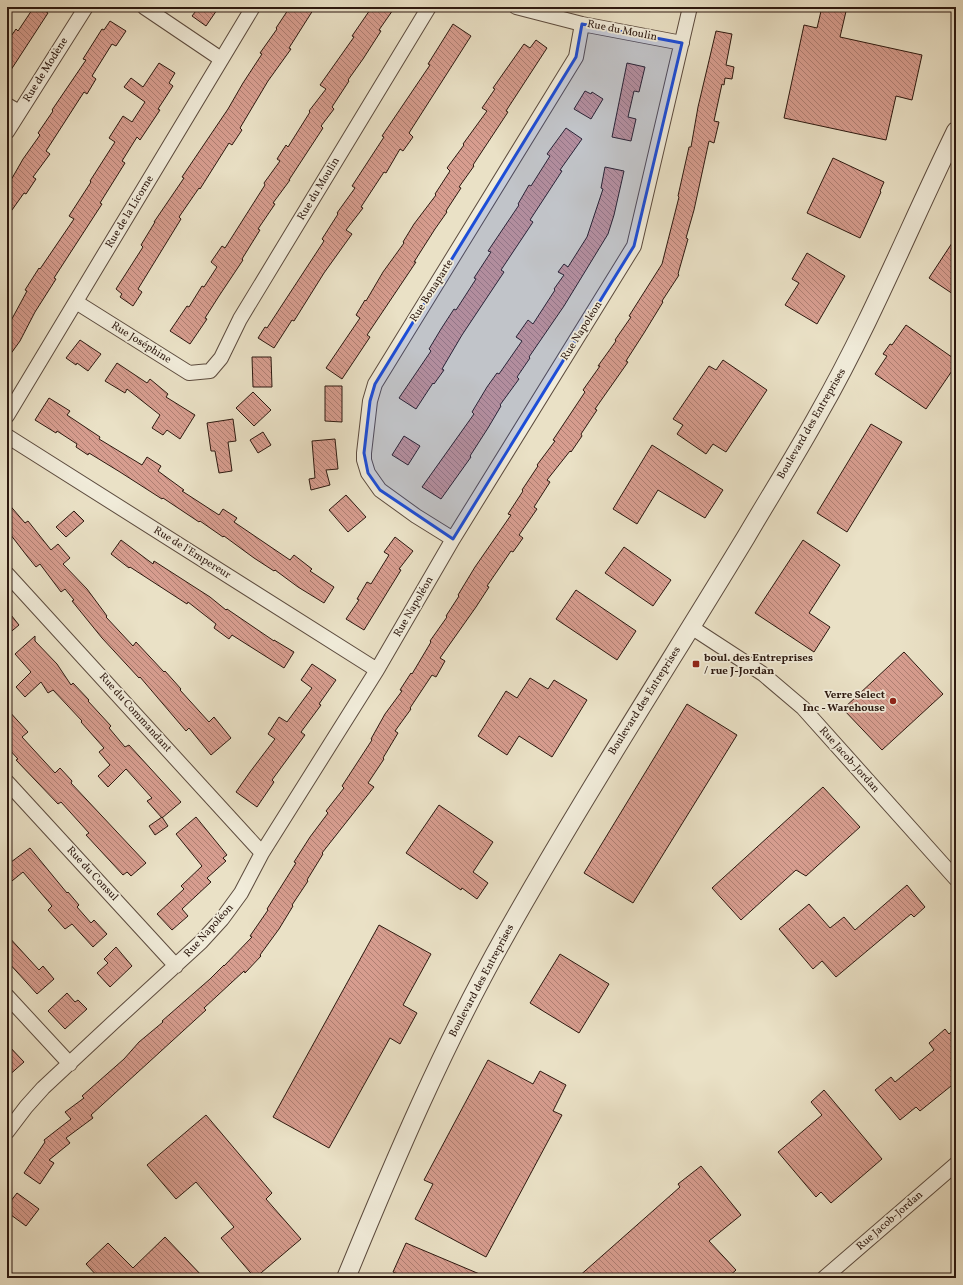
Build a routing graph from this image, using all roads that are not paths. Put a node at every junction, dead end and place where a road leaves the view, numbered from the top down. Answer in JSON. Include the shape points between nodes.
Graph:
{"nodes":[{"id":1,"x":86,"y":7,"type":"edge"},
{"id":2,"x":144,"y":7,"type":"edge"},
{"id":3,"x":253,"y":7,"type":"edge"},
{"id":4,"x":429,"y":7,"type":"edge"},
{"id":5,"x":516,"y":7,"type":"edge"},
{"id":6,"x":690,"y":7,"type":"edge"},
{"id":7,"x":582,"y":24,"type":"junction"},
{"id":8,"x":682,"y":43,"type":"junction"},
{"id":9,"x":221,"y":59,"type":"junction"},
{"id":10,"x":7,"y":105,"type":"edge"},
{"id":11,"x":19,"y":112,"type":"junction"},
{"id":12,"x":956,"y":131,"type":"edge"},
{"id":13,"x":7,"y":132,"type":"edge"},
{"id":14,"x":76,"y":302,"type":"junction"},
{"id":15,"x":210,"y":371,"type":"joint"},
{"id":16,"x":7,"y":416,"type":"edge"},
{"id":17,"x":7,"y":436,"type":"edge"},
{"id":18,"x":453,"y":539,"type":"junction"},
{"id":19,"x":7,"y":574,"type":"edge"},
{"id":20,"x":691,"y":627,"type":"junction"},
{"id":21,"x":377,"y":670,"type":"junction"},
{"id":22,"x":7,"y":782,"type":"edge"},
{"id":23,"x":262,"y":853,"type":"junction"},
{"id":24,"x":956,"y":879,"type":"edge"},
{"id":25,"x":176,"y":966,"type":"junction"},
{"id":26,"x":7,"y":996,"type":"edge"},
{"id":27,"x":70,"y":1064,"type":"junction"},
{"id":28,"x":7,"y":1132,"type":"edge"},
{"id":29,"x":956,"y":1164,"type":"edge"},
{"id":30,"x":346,"y":1278,"type":"edge"},
{"id":31,"x":824,"y":1278,"type":"edge"}],
"edges":[{"from":1,"to":11,"type":"street","name":"Rue de Modène"},
{"from":2,"to":9,"type":"street"},
{"from":3,"to":9,"type":"street","name":"Rue de la Licorne"},
{"from":4,"to":15,"type":"street","name":"Rue du Moulin","via":[[240,319],[221,358]]},
{"from":5,"to":7,"type":"street","name":"Rue du Moulin"},
{"from":6,"to":8,"type":"street","name":"Rue Napoléon"},
{"from":7,"to":8,"type":"street","name":"Rue du Moulin"},
{"from":7,"to":18,"type":"street","name":"Rue Bonaparte","via":[[576,56],[375,384],[370,401],[364,453],[368,472],[380,490]]},
{"from":8,"to":18,"type":"street","name":"Rue Napoléon","via":[[634,246]]},
{"from":9,"to":14,"type":"street","name":"Rue de la Licorne"},
{"from":10,"to":11,"type":"street"},
{"from":11,"to":13,"type":"street","name":"Rue de Modène"},
{"from":12,"to":20,"type":"street","name":"Boulevard des Entreprises","via":[[877,302],[840,375],[802,444]]},
{"from":14,"to":15,"type":"street","name":"Rue Joséphine","via":[[189,373]]},
{"from":14,"to":16,"type":"street","name":"Rue de la Licorne"},
{"from":17,"to":21,"type":"street","name":"Rue de l'Empereur"},
{"from":18,"to":21,"type":"street","name":"Rue Napoléon"},
{"from":19,"to":23,"type":"street","name":"Rue du Commandant"},
{"from":20,"to":24,"type":"street","name":"Rue Jacob-Jordan","via":[[753,666],[811,716]]},
{"from":20,"to":30,"type":"street","name":"Boulevard des Entreprises","via":[[579,809],[494,956],[414,1118]]},
{"from":21,"to":23,"type":"street","name":"Rue Napoléon"},
{"from":22,"to":25,"type":"street","name":"Rue du Consul"},
{"from":23,"to":25,"type":"street","name":"Rue Napoléon","via":[[241,893],[222,919]]},
{"from":25,"to":27,"type":"street","name":"Rue Napoléon"},
{"from":26,"to":27,"type":"street"},
{"from":27,"to":28,"type":"street","name":"Rue Napoléon","via":[[26,1107]]},
{"from":29,"to":31,"type":"street","name":"Rue Jacob-Jordan"}]}
